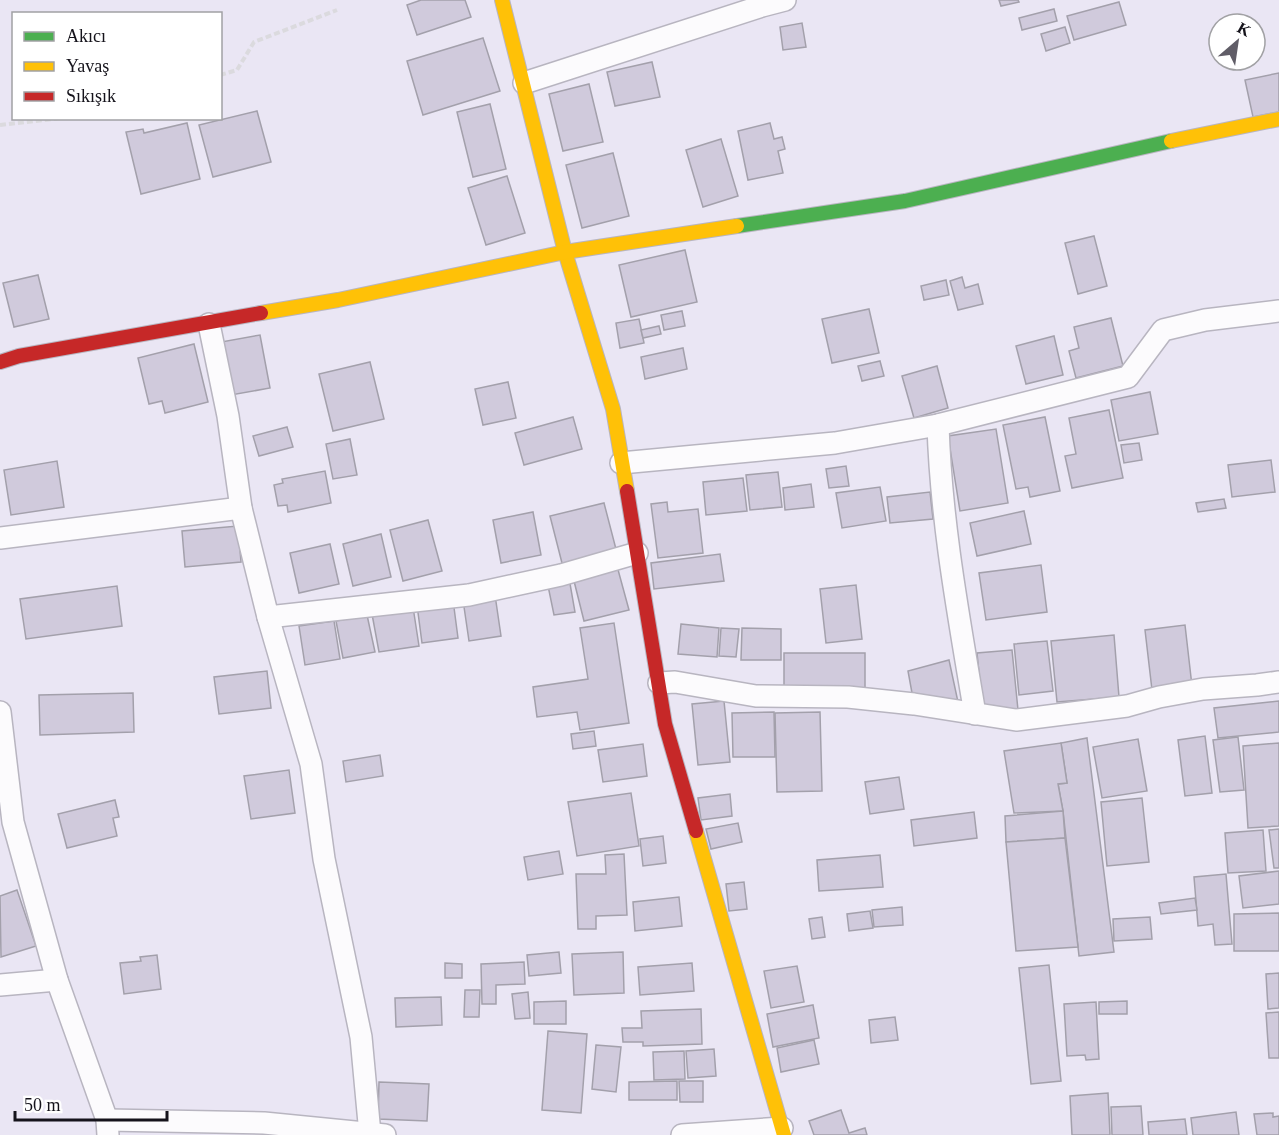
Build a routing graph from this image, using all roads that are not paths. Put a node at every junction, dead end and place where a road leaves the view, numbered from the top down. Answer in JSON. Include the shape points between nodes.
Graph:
{"nodes":[{"id":1,"x":502,"y":0,"type":"edge"},
{"id":2,"x":785,"y":0,"type":"edge"},
{"id":3,"x":524,"y":83,"type":"junction"},
{"id":4,"x":1279,"y":119,"type":"edge"},
{"id":5,"x":565,"y":252,"type":"junction"},
{"id":6,"x":1279,"y":311,"type":"edge"},
{"id":7,"x":209,"y":324,"type":"junction"},
{"id":8,"x":0,"y":362,"type":"edge"},
{"id":9,"x":938,"y":425,"type":"junction"},
{"id":10,"x":621,"y":463,"type":"junction"},
{"id":11,"x":241,"y":508,"type":"junction"},
{"id":12,"x":0,"y":538,"type":"edge"},
{"id":13,"x":637,"y":553,"type":"junction"},
{"id":14,"x":268,"y":617,"type":"junction"},
{"id":15,"x":1279,"y":682,"type":"edge"},
{"id":16,"x":659,"y":683,"type":"junction"},
{"id":17,"x":0,"y":712,"type":"edge"},
{"id":18,"x":975,"y":714,"type":"junction"},
{"id":19,"x":57,"y":980,"type":"junction"},
{"id":20,"x":0,"y":985,"type":"edge"},
{"id":21,"x":108,"y":1128,"type":"edge"},
{"id":22,"x":783,"y":1132,"type":"edge"},
{"id":23,"x":377,"y":1135,"type":"edge"},
{"id":24,"x":682,"y":1135,"type":"edge"}],
"edges":[{"from":1,"to":3,"type":"street"},
{"from":2,"to":3,"type":"street"},
{"from":3,"to":5,"type":"street"},
{"from":4,"to":5,"type":"street","via":[[905,201]]},
{"from":5,"to":7,"type":"street"},
{"from":5,"to":10,"type":"street","via":[[613,409]]},
{"from":6,"to":9,"type":"street","via":[[1205,320],[1163,330],[1128,377]]},
{"from":7,"to":8,"type":"street"},
{"from":7,"to":11,"type":"street"},
{"from":9,"to":10,"type":"street","via":[[835,442]]},
{"from":9,"to":18,"type":"street","via":[[951,569]]},
{"from":10,"to":13,"type":"street"},
{"from":11,"to":12,"type":"street"},
{"from":11,"to":14,"type":"street"},
{"from":13,"to":14,"type":"street","via":[[469,596]]},
{"from":13,"to":16,"type":"street"},
{"from":14,"to":23,"type":"street","via":[[311,764],[324,859]]},
{"from":15,"to":18,"type":"street","via":[[1203,689],[1126,706],[1016,720]]},
{"from":16,"to":18,"type":"street","via":[[675,682],[756,696],[848,697]]},
{"from":16,"to":22,"type":"street","via":[[666,724]]},
{"from":17,"to":19,"type":"street","via":[[13,822]]},
{"from":19,"to":20,"type":"street"},
{"from":19,"to":21,"type":"street"},
{"from":21,"to":23,"type":"street","via":[[264,1123]]},
{"from":22,"to":24,"type":"street"}]}
